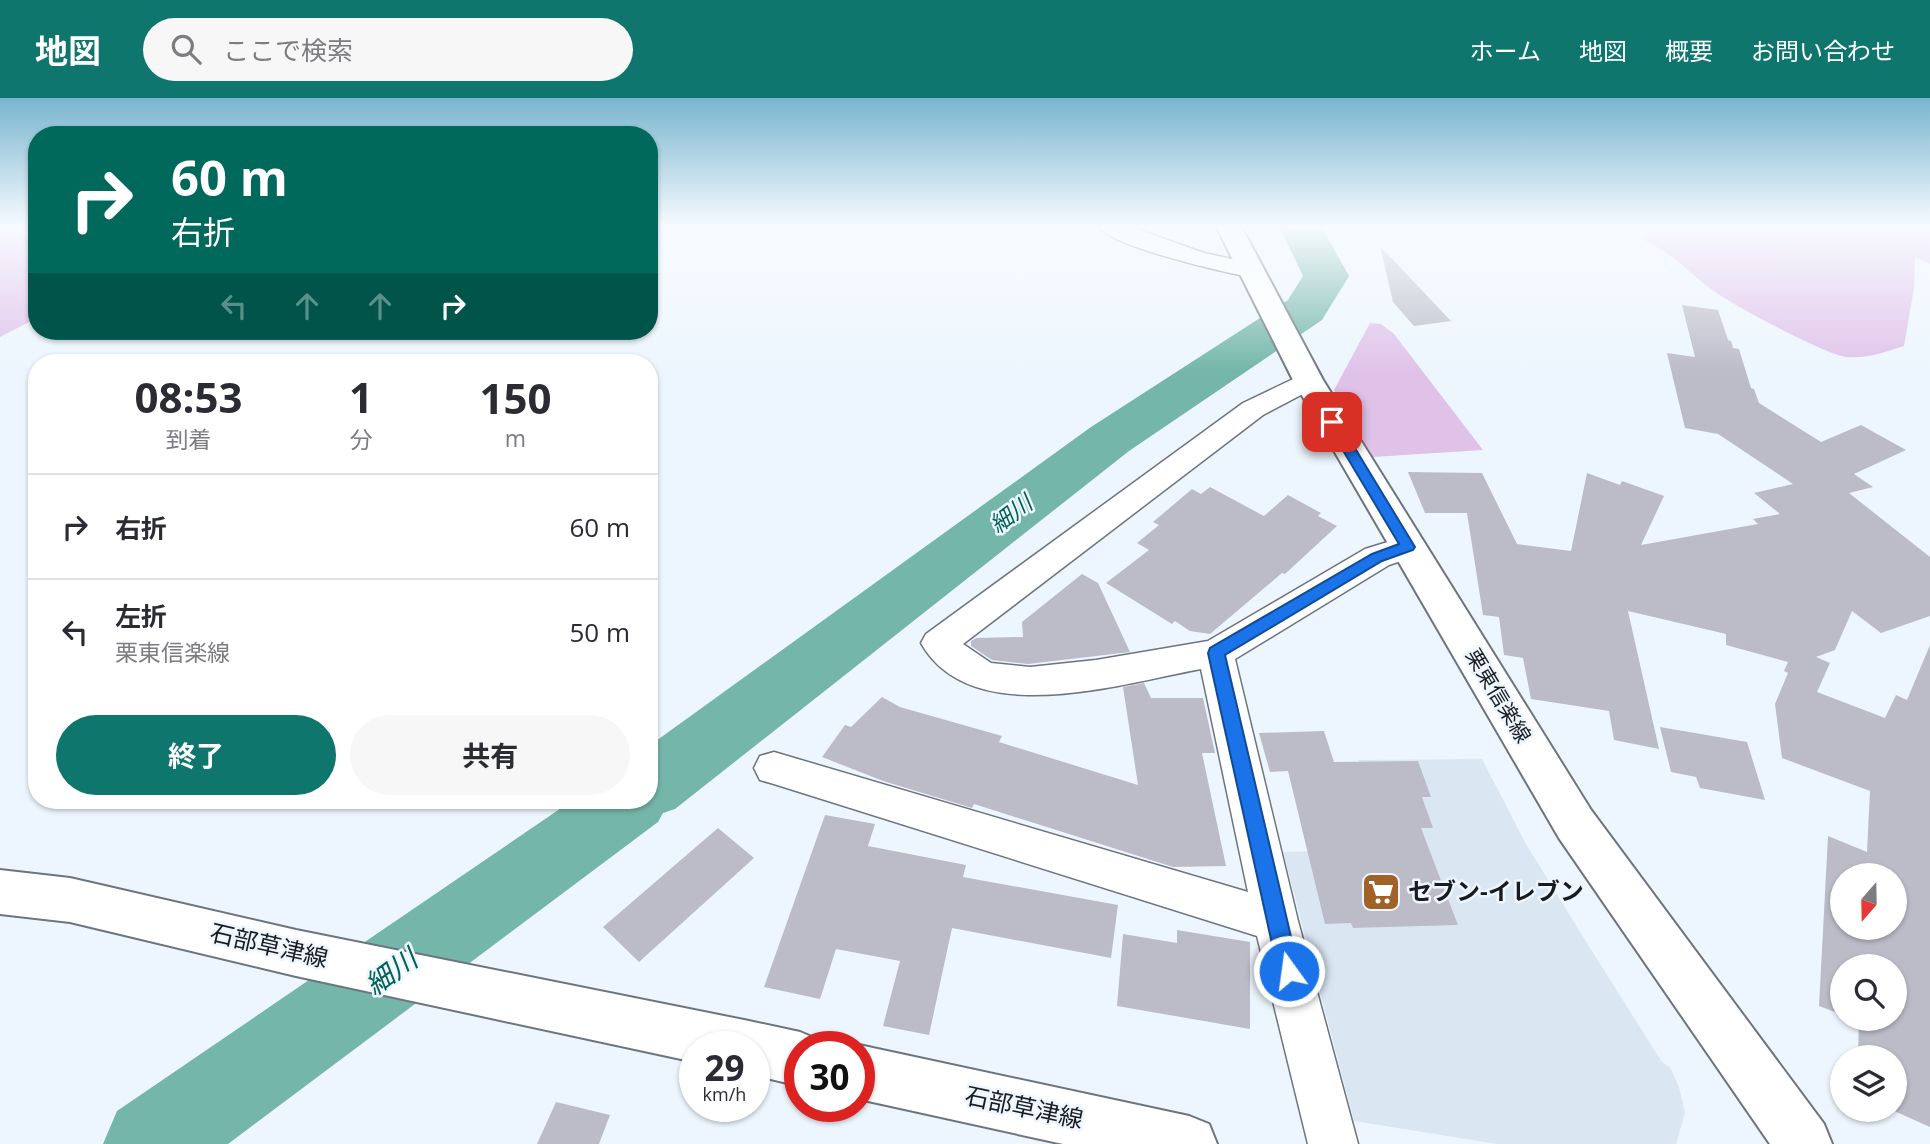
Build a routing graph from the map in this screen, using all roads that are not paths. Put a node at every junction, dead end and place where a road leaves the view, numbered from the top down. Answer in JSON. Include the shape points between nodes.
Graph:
{"nodes":[{"id":1,"x":1245,"y":275,"type":"edge"},
{"id":2,"x":1253,"y":275,"type":"edge"},
{"id":3,"x":1255,"y":278,"type":"junction"},
{"id":4,"x":1304,"y":372,"type":"junction"},
{"id":5,"x":1408,"y":547,"type":"junction"},
{"id":6,"x":1216,"y":653,"type":"junction"},
{"id":7,"x":774,"y":768,"type":"dead end"},
{"id":8,"x":0,"y":892,"type":"edge"},
{"id":9,"x":1276,"y":921,"type":"junction"},
{"id":10,"x":679,"y":1032,"type":"edge"},
{"id":11,"x":875,"y":1075,"type":"edge"},
{"id":12,"x":1189,"y":1144,"type":"edge"},
{"id":13,"x":1333,"y":1144,"type":"edge"},
{"id":14,"x":1804,"y":1144,"type":"edge"}],
"edges":[{"from":1,"to":3,"type":"street"},
{"from":2,"to":3,"type":"main road","name":"栗東信楽線"},
{"from":3,"to":4,"type":"main road","name":"栗東信楽線"},
{"from":4,"to":5,"type":"main road","name":"栗東信楽線"},
{"from":4,"to":6,"type":"street","via":[[939,643],[984,676],[1040,683]]},
{"from":5,"to":6,"type":"street","via":[[1377,557]]},
{"from":5,"to":14,"type":"main road","name":"栗東信楽線","via":[[1575,824]]},
{"from":6,"to":9,"type":"street"},
{"from":7,"to":9,"type":"street"},
{"from":8,"to":10,"type":"main road","name":"石部草津線","via":[[70,901]]},
{"from":9,"to":13,"type":"street"},
{"from":11,"to":12,"type":"main road","name":"石部草津線"}]}
